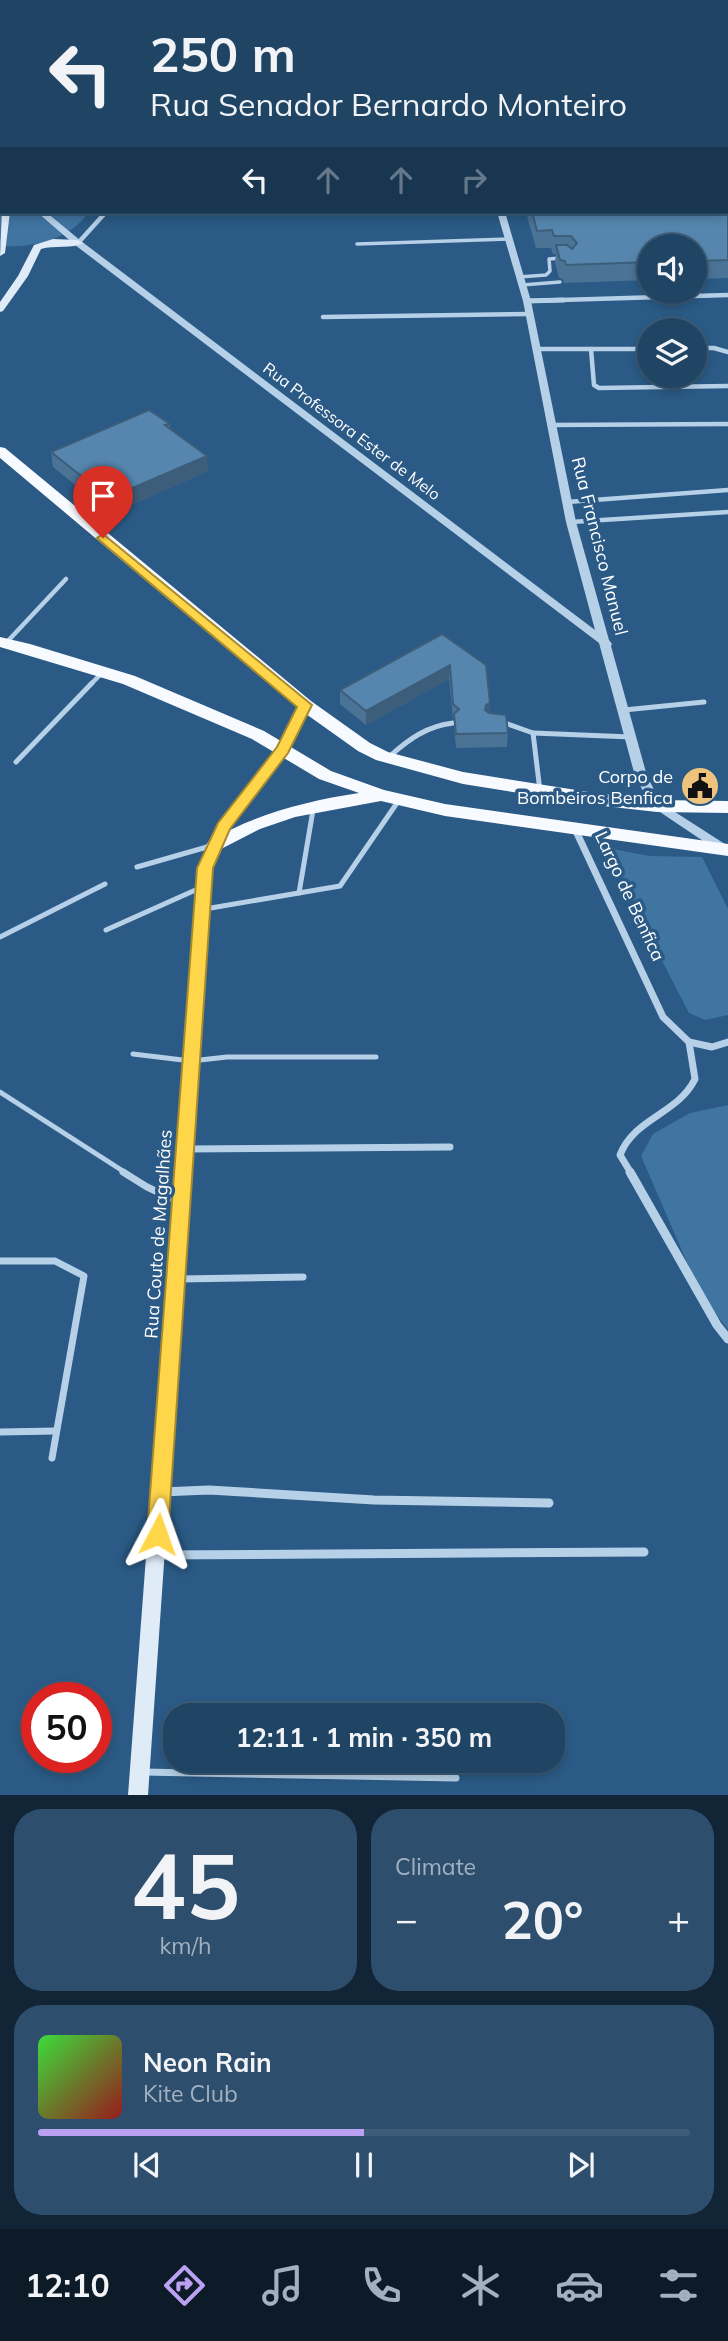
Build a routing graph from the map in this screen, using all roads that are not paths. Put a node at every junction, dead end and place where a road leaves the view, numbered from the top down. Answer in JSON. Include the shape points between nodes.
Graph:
{"nodes":[{"id":1,"x":5,"y":214,"type":"edge"},
{"id":2,"x":43,"y":214,"type":"edge"},
{"id":3,"x":104,"y":214,"type":"edge"},
{"id":4,"x":502,"y":214,"type":"edge"},
{"id":5,"x":509,"y":239,"type":"junction"},
{"id":6,"x":78,"y":243,"type":"junction"},
{"id":7,"x":357,"y":244,"type":"dead end"},
{"id":8,"x":0,"y":250,"type":"edge"},
{"id":9,"x":568,"y":258,"type":"edge"},
{"id":10,"x":521,"y":281,"type":"junction"},
{"id":11,"x":560,"y":282,"type":"edge"},
{"id":12,"x":728,"y":295,"type":"edge"},
{"id":13,"x":527,"y":301,"type":"junction"},
{"id":14,"x":0,"y":309,"type":"edge"},
{"id":15,"x":529,"y":314,"type":"junction"},
{"id":16,"x":323,"y":317,"type":"dead end"},
{"id":17,"x":707,"y":348,"type":"edge"},
{"id":18,"x":536,"y":349,"type":"junction"},
{"id":19,"x":591,"y":349,"type":"junction"},
{"id":20,"x":637,"y":349,"type":"edge"},
{"id":21,"x":728,"y":352,"type":"edge"},
{"id":22,"x":728,"y":386,"type":"edge"},
{"id":23,"x":728,"y":424,"type":"edge"},
{"id":24,"x":552,"y":425,"type":"junction"},
{"id":25,"x":0,"y":451,"type":"edge"},
{"id":26,"x":0,"y":470,"type":"edge"},
{"id":27,"x":23,"y":471,"type":"junction"},
{"id":28,"x":728,"y":490,"type":"edge"},
{"id":29,"x":567,"y":502,"type":"junction"},
{"id":30,"x":728,"y":512,"type":"edge"},
{"id":31,"x":572,"y":522,"type":"junction"},
{"id":32,"x":66,"y":579,"type":"dead end"},
{"id":33,"x":3,"y":642,"type":"edge"},
{"id":34,"x":607,"y":644,"type":"junction"},
{"id":35,"x":103,"y":672,"type":"junction"},
{"id":36,"x":704,"y":702,"type":"dead end"},
{"id":37,"x":305,"y":705,"type":"junction"},
{"id":38,"x":624,"y":710,"type":"junction"},
{"id":39,"x":489,"y":722,"type":"edge"},
{"id":40,"x":453,"y":723,"type":"edge"},
{"id":41,"x":533,"y":733,"type":"junction"},
{"id":42,"x":631,"y":737,"type":"junction"},
{"id":43,"x":283,"y":749,"type":"junction"},
{"id":44,"x":388,"y":758,"type":"junction"},
{"id":45,"x":16,"y":762,"type":"dead end"},
{"id":46,"x":540,"y":791,"type":"junction"},
{"id":47,"x":382,"y":795,"type":"junction"},
{"id":48,"x":400,"y":799,"type":"junction"},
{"id":49,"x":657,"y":806,"type":"junction"},
{"id":50,"x":313,"y":807,"type":"junction"},
{"id":51,"x":728,"y":807,"type":"edge"},
{"id":52,"x":575,"y":828,"type":"junction"},
{"id":53,"x":215,"y":845,"type":"junction"},
{"id":54,"x":727,"y":852,"type":"edge"},
{"id":55,"x":137,"y":867,"type":"dead end"},
{"id":56,"x":105,"y":884,"type":"dead end"},
{"id":57,"x":203,"y":887,"type":"junction"},
{"id":58,"x":299,"y":893,"type":"junction"},
{"id":59,"x":202,"y":910,"type":"junction"},
{"id":60,"x":106,"y":930,"type":"dead end"},
{"id":61,"x":0,"y":937,"type":"edge"},
{"id":62,"x":689,"y":1042,"type":"junction"},
{"id":63,"x":728,"y":1042,"type":"edge"},
{"id":64,"x":134,"y":1055,"type":"dead end"},
{"id":65,"x":376,"y":1056,"type":"dead end"},
{"id":66,"x":191,"y":1061,"type":"junction"},
{"id":67,"x":0,"y":1092,"type":"edge"},
{"id":68,"x":450,"y":1147,"type":"dead end"},
{"id":69,"x":185,"y":1149,"type":"junction"},
{"id":70,"x":181,"y":1204,"type":"junction"},
{"id":71,"x":0,"y":1261,"type":"edge"},
{"id":72,"x":303,"y":1277,"type":"dead end"},
{"id":73,"x":176,"y":1279,"type":"junction"},
{"id":74,"x":728,"y":1339,"type":"edge"},
{"id":75,"x":57,"y":1431,"type":"junction"},
{"id":76,"x":0,"y":1432,"type":"edge"},
{"id":77,"x":52,"y":1458,"type":"dead end"},
{"id":78,"x":161,"y":1492,"type":"junction"},
{"id":79,"x":549,"y":1503,"type":"dead end"},
{"id":80,"x":644,"y":1552,"type":"dead end"},
{"id":81,"x":156,"y":1555,"type":"junction"},
{"id":82,"x":140,"y":1772,"type":"junction"},
{"id":83,"x":456,"y":1777,"type":"dead end"},
{"id":84,"x":138,"y":1795,"type":"edge"}],
"edges":[{"from":1,"to":8,"type":"main road"},
{"from":2,"to":6,"type":"street","name":"Rua Professora Ester de Melo"},
{"from":3,"to":6,"type":"street"},
{"from":4,"to":5,"type":"street","name":"Rua Francisco Manuel"},
{"from":5,"to":7,"type":"lane"},
{"from":5,"to":10,"type":"street","name":"Rua Francisco Manuel"},
{"from":6,"to":14,"type":"main road","via":[[37,247]]},
{"from":6,"to":34,"type":"street","name":"Rua Professora Ester de Melo"},
{"from":9,"to":10,"type":"lane","via":[[549,259],[546,275]]},
{"from":10,"to":11,"type":"lane"},
{"from":10,"to":13,"type":"street","name":"Rua Francisco Manuel"},
{"from":12,"to":13,"type":"street"},
{"from":13,"to":15,"type":"street","name":"Rua Francisco Manuel"},
{"from":15,"to":16,"type":"lane"},
{"from":15,"to":18,"type":"street","name":"Rua Francisco Manuel"},
{"from":17,"to":21,"type":"lane"},
{"from":18,"to":19,"type":"lane"},
{"from":18,"to":24,"type":"street","name":"Rua Francisco Manuel"},
{"from":19,"to":20,"type":"lane"},
{"from":19,"to":22,"type":"lane","via":[[594,385],[599,388]]},
{"from":23,"to":24,"type":"lane"},
{"from":24,"to":29,"type":"street","name":"Rua Francisco Manuel"},
{"from":25,"to":27,"type":"main road"},
{"from":26,"to":27,"type":"main road"},
{"from":27,"to":37,"type":"main road"},
{"from":28,"to":29,"type":"lane"},
{"from":29,"to":31,"type":"street","name":"Rua Francisco Manuel"},
{"from":30,"to":31,"type":"lane"},
{"from":31,"to":34,"type":"street","name":"Rua Francisco Manuel"},
{"from":32,"to":33,"type":"lane"},
{"from":33,"to":35,"type":"main road"},
{"from":34,"to":38,"type":"street","name":"Rua Francisco Manuel"},
{"from":35,"to":43,"type":"main road","via":[[232,723]]},
{"from":35,"to":45,"type":"lane"},
{"from":36,"to":38,"type":"lane"},
{"from":37,"to":43,"type":"main road","name":"Rua Couto de Magalhães"},
{"from":37,"to":44,"type":"main road","via":[[364,747]]},
{"from":38,"to":42,"type":"street","name":"Rua Francisco Manuel"},
{"from":39,"to":41,"type":"lane"},
{"from":40,"to":44,"type":"lane","via":[[417,732]]},
{"from":41,"to":42,"type":"lane"},
{"from":41,"to":46,"type":"lane"},
{"from":42,"to":49,"type":"street","name":"Rua Francisco Manuel","via":[[641,776]]},
{"from":43,"to":47,"type":"main road","via":[[325,775]]},
{"from":43,"to":53,"type":"main road","name":"Rua Couto de Magalhães","via":[[223,827]]},
{"from":44,"to":46,"type":"main road","via":[[463,778]]},
{"from":46,"to":49,"type":"main road"},
{"from":47,"to":48,"type":"main road"},
{"from":47,"to":50,"type":"main road"},
{"from":48,"to":52,"type":"main road"},
{"from":48,"to":58,"type":"lane","via":[[340,886]]},
{"from":49,"to":51,"type":"main road"},
{"from":49,"to":54,"type":"street","name":"Rua Francisco Manuel"},
{"from":50,"to":53,"type":"main road","via":[[238,830]]},
{"from":50,"to":58,"type":"lane"},
{"from":52,"to":54,"type":"main road","name":"Largo de Benfica"},
{"from":52,"to":62,"type":"street","name":"Largo de Benfica","via":[[663,1017]]},
{"from":53,"to":55,"type":"lane"},
{"from":53,"to":57,"type":"main road","name":"Rua Couto de Magalhães"},
{"from":56,"to":61,"type":"lane"},
{"from":57,"to":59,"type":"main road","name":"Rua Couto de Magalhães"},
{"from":57,"to":60,"type":"lane"},
{"from":58,"to":59,"type":"lane"},
{"from":59,"to":66,"type":"main road","name":"Rua Couto de Magalhães"},
{"from":62,"to":63,"type":"street","via":[[712,1047]]},
{"from":62,"to":74,"type":"street","via":[[696,1077],[691,1089],[681,1101],[636,1130],[622,1145],[620,1155]]},
{"from":64,"to":66,"type":"lane"},
{"from":65,"to":66,"type":"lane"},
{"from":66,"to":69,"type":"main road","name":"Rua Couto de Magalhães"},
{"from":67,"to":70,"type":"lane"},
{"from":68,"to":69,"type":"street"},
{"from":69,"to":70,"type":"main road","name":"Rua Couto de Magalhães"},
{"from":70,"to":73,"type":"main road","name":"Rua Couto de Magalhães"},
{"from":71,"to":75,"type":"lane","via":[[56,1259],[73,1265],[84,1276]]},
{"from":72,"to":73,"type":"lane"},
{"from":73,"to":78,"type":"main road","name":"Rua Couto de Magalhães"},
{"from":75,"to":76,"type":"lane"},
{"from":75,"to":77,"type":"lane"},
{"from":78,"to":79,"type":"street"},
{"from":78,"to":81,"type":"main road","name":"Rua Couto de Magalhães"},
{"from":80,"to":81,"type":"street"},
{"from":81,"to":82,"type":"main road","name":"Rua Couto de Magalhães"},
{"from":82,"to":83,"type":"lane"},
{"from":82,"to":84,"type":"main road","name":"Rua Couto de Magalhães"}]}
